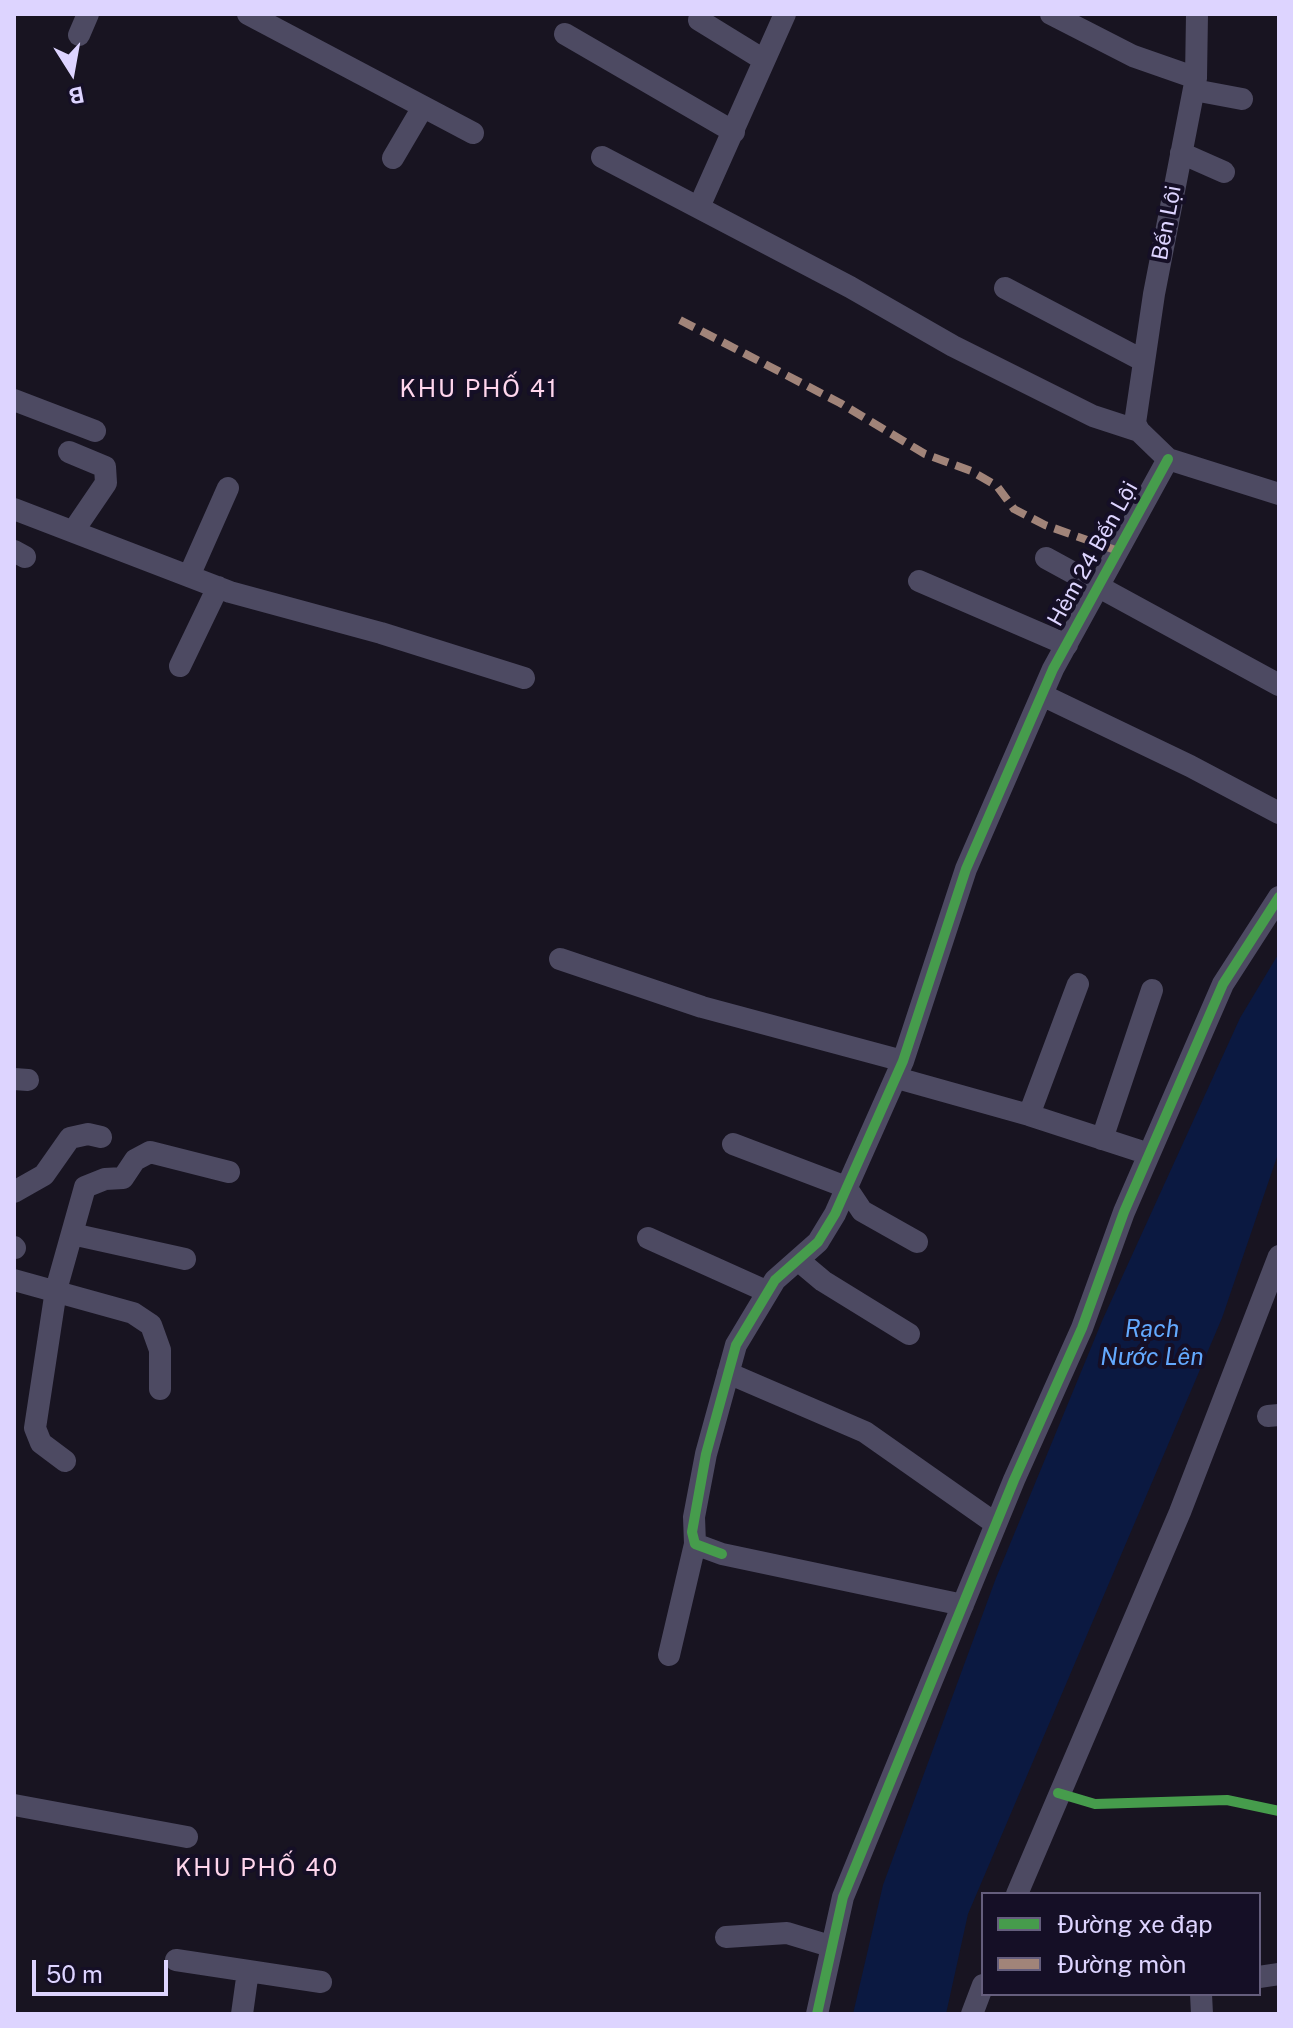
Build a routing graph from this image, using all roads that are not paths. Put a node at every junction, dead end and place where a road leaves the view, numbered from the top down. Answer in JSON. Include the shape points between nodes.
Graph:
{"nodes":[{"id":1,"x":88,"y":14,"type":"edge"},
{"id":2,"x":248,"y":14,"type":"edge"},
{"id":3,"x":785,"y":14,"type":"edge"},
{"id":4,"x":1051,"y":14,"type":"edge"},
{"id":5,"x":1197,"y":14,"type":"edge"},
{"id":6,"x":699,"y":20,"type":"dead end"},
{"id":7,"x":565,"y":34,"type":"dead end"},
{"id":8,"x":79,"y":35,"type":"dead end"},
{"id":9,"x":764,"y":60,"type":"junction"},
{"id":10,"x":1195,"y":84,"type":"junction"},
{"id":11,"x":1242,"y":99,"type":"dead end"},
{"id":12,"x":423,"y":107,"type":"junction"},
{"id":13,"x":734,"y":132,"type":"junction"},
{"id":14,"x":473,"y":133,"type":"dead end"},
{"id":15,"x":1181,"y":153,"type":"junction"},
{"id":16,"x":602,"y":157,"type":"dead end"},
{"id":17,"x":393,"y":158,"type":"dead end"},
{"id":18,"x":1224,"y":172,"type":"dead end"},
{"id":19,"x":699,"y":207,"type":"junction"},
{"id":20,"x":1005,"y":288,"type":"dead end"},
{"id":21,"x":1144,"y":361,"type":"junction"},
{"id":22,"x":14,"y":400,"type":"edge"},
{"id":23,"x":95,"y":431,"type":"dead end"},
{"id":24,"x":1139,"y":431,"type":"junction"},
{"id":25,"x":69,"y":452,"type":"dead end"},
{"id":26,"x":1168,"y":459,"type":"junction"},
{"id":27,"x":228,"y":488,"type":"dead end"},
{"id":28,"x":1279,"y":494,"type":"edge"},
{"id":29,"x":14,"y":509,"type":"edge"},
{"id":30,"x":74,"y":530,"type":"junction"},
{"id":31,"x":1046,"y":558,"type":"dead end"},
{"id":32,"x":189,"y":576,"type":"junction"},
{"id":33,"x":919,"y":581,"type":"dead end"},
{"id":34,"x":1098,"y":586,"type":"junction"},
{"id":35,"x":218,"y":587,"type":"junction"},
{"id":36,"x":1067,"y":645,"type":"junction"},
{"id":37,"x":180,"y":666,"type":"dead end"},
{"id":38,"x":524,"y":678,"type":"dead end"},
{"id":39,"x":1279,"y":685,"type":"edge"},
{"id":40,"x":1042,"y":695,"type":"junction"},
{"id":41,"x":1279,"y":813,"type":"edge"},
{"id":42,"x":1279,"y":897,"type":"edge"},
{"id":43,"x":560,"y":959,"type":"dead end"},
{"id":44,"x":1078,"y":984,"type":"dead end"},
{"id":45,"x":1152,"y":990,"type":"dead end"},
{"id":46,"x":900,"y":1070,"type":"junction"},
{"id":47,"x":1029,"y":1115,"type":"junction"},
{"id":48,"x":101,"y":1137,"type":"dead end"},
{"id":49,"x":1102,"y":1139,"type":"junction"},
{"id":50,"x":733,"y":1144,"type":"dead end"},
{"id":51,"x":1149,"y":1154,"type":"junction"},
{"id":52,"x":229,"y":1172,"type":"dead end"},
{"id":53,"x":846,"y":1187,"type":"junction"},
{"id":54,"x":14,"y":1192,"type":"edge"},
{"id":55,"x":72,"y":1234,"type":"junction"},
{"id":56,"x":648,"y":1238,"type":"dead end"},
{"id":57,"x":917,"y":1242,"type":"dead end"},
{"id":58,"x":1279,"y":1256,"type":"edge"},
{"id":59,"x":185,"y":1259,"type":"dead end"},
{"id":60,"x":798,"y":1260,"type":"junction"},
{"id":61,"x":14,"y":1280,"type":"edge"},
{"id":62,"x":56,"y":1290,"type":"junction"},
{"id":63,"x":768,"y":1292,"type":"junction"},
{"id":64,"x":909,"y":1334,"type":"dead end"},
{"id":65,"x":728,"y":1373,"type":"junction"},
{"id":66,"x":160,"y":1389,"type":"dead end"},
{"id":67,"x":65,"y":1461,"type":"dead end"},
{"id":68,"x":996,"y":1524,"type":"junction"},
{"id":69,"x":695,"y":1544,"type":"junction"},
{"id":70,"x":963,"y":1605,"type":"junction"},
{"id":71,"x":669,"y":1655,"type":"dead end"},
{"id":72,"x":14,"y":1805,"type":"edge"},
{"id":73,"x":187,"y":1837,"type":"dead end"},
{"id":74,"x":1018,"y":1892,"type":"edge"},
{"id":75,"x":726,"y":1937,"type":"dead end"},
{"id":76,"x":830,"y":1946,"type":"junction"},
{"id":77,"x":176,"y":1960,"type":"dead end"},
{"id":78,"x":248,"y":1971,"type":"junction"},
{"id":79,"x":321,"y":1982,"type":"dead end"},
{"id":80,"x":981,"y":1990,"type":"edge"},
{"id":81,"x":242,"y":2014,"type":"edge"},
{"id":82,"x":817,"y":2014,"type":"edge"},
{"id":83,"x":972,"y":2014,"type":"edge"}],
"edges":[{"from":1,"to":8,"type":"street"},
{"from":2,"to":12,"type":"street"},
{"from":3,"to":9,"type":"street"},
{"from":4,"to":10,"type":"street"},
{"from":5,"to":10,"type":"street","name":"Bến Lội"},
{"from":6,"to":9,"type":"street"},
{"from":7,"to":13,"type":"street"},
{"from":9,"to":13,"type":"street"},
{"from":10,"to":11,"type":"street"},
{"from":10,"to":15,"type":"street","name":"Bến Lội"},
{"from":12,"to":14,"type":"street"},
{"from":12,"to":17,"type":"street"},
{"from":13,"to":19,"type":"street"},
{"from":15,"to":18,"type":"street"},
{"from":15,"to":21,"type":"street","name":"Bến Lội"},
{"from":16,"to":19,"type":"street"},
{"from":19,"to":24,"type":"street","via":[[953,346],[1093,416]]},
{"from":20,"to":21,"type":"street"},
{"from":21,"to":24,"type":"street","name":"Bến Lội","via":[[1136,409]]},
{"from":22,"to":23,"type":"street"},
{"from":24,"to":26,"type":"street"},
{"from":25,"to":30,"type":"street","via":[[105,467],[106,483]]},
{"from":26,"to":28,"type":"street"},
{"from":26,"to":34,"type":"street","name":"Hẻm 24 Bến Lội"},
{"from":27,"to":32,"type":"street"},
{"from":29,"to":30,"type":"street"},
{"from":30,"to":32,"type":"street"},
{"from":31,"to":34,"type":"street"},
{"from":32,"to":35,"type":"street"},
{"from":33,"to":36,"type":"street"},
{"from":34,"to":36,"type":"street","name":"Hẻm 24 Bến Lội"},
{"from":34,"to":39,"type":"street"},
{"from":35,"to":37,"type":"street"},
{"from":35,"to":38,"type":"street"},
{"from":36,"to":40,"type":"street","name":"Hẻm 24 Bến Lội"},
{"from":40,"to":41,"type":"street"},
{"from":40,"to":46,"type":"street","name":"Hẻm 24 Bến Lội","via":[[966,869]]},
{"from":42,"to":51,"type":"street","via":[[1223,984]]},
{"from":43,"to":46,"type":"street"},
{"from":44,"to":47,"type":"street"},
{"from":45,"to":49,"type":"street"},
{"from":46,"to":47,"type":"street"},
{"from":46,"to":53,"type":"street","name":"Hẻm 24 Bến Lội"},
{"from":47,"to":49,"type":"street"},
{"from":48,"to":54,"type":"street","via":[[70,1138],[44,1175]]},
{"from":49,"to":51,"type":"street"},
{"from":50,"to":53,"type":"street"},
{"from":51,"to":68,"type":"street","via":[[1082,1328]]},
{"from":52,"to":55,"type":"street","via":[[150,1152],[135,1160],[123,1178],[85,1187]]},
{"from":53,"to":57,"type":"street","via":[[862,1211]]},
{"from":53,"to":60,"type":"street","name":"Hẻm 24 Bến Lội","via":[[818,1242]]},
{"from":55,"to":59,"type":"street"},
{"from":55,"to":62,"type":"street"},
{"from":56,"to":63,"type":"street"},
{"from":58,"to":74,"type":"street","via":[[1180,1512]]},
{"from":60,"to":63,"type":"street","name":"Hẻm 24 Bến Lội"},
{"from":60,"to":64,"type":"street"},
{"from":61,"to":62,"type":"street"},
{"from":62,"to":66,"type":"street","via":[[133,1313],[151,1325],[160,1350]]},
{"from":62,"to":67,"type":"street","via":[[35,1428],[41,1443]]},
{"from":63,"to":65,"type":"street","name":"Hẻm 24 Bến Lội","via":[[736,1345]]},
{"from":65,"to":68,"type":"street","via":[[865,1432]]},
{"from":65,"to":69,"type":"street","name":"Hẻm 24 Bến Lội","via":[[700,1485],[692,1532]]},
{"from":68,"to":70,"type":"street"},
{"from":69,"to":70,"type":"street"},
{"from":69,"to":71,"type":"street","name":"Hẻm 24 Bến Lội"},
{"from":70,"to":76,"type":"street","via":[[843,1897]]},
{"from":72,"to":73,"type":"street"},
{"from":75,"to":76,"type":"street","via":[[787,1933]]},
{"from":76,"to":82,"type":"street"},
{"from":77,"to":78,"type":"street"},
{"from":78,"to":79,"type":"street"},
{"from":78,"to":81,"type":"street"},
{"from":80,"to":83,"type":"street"}]}
